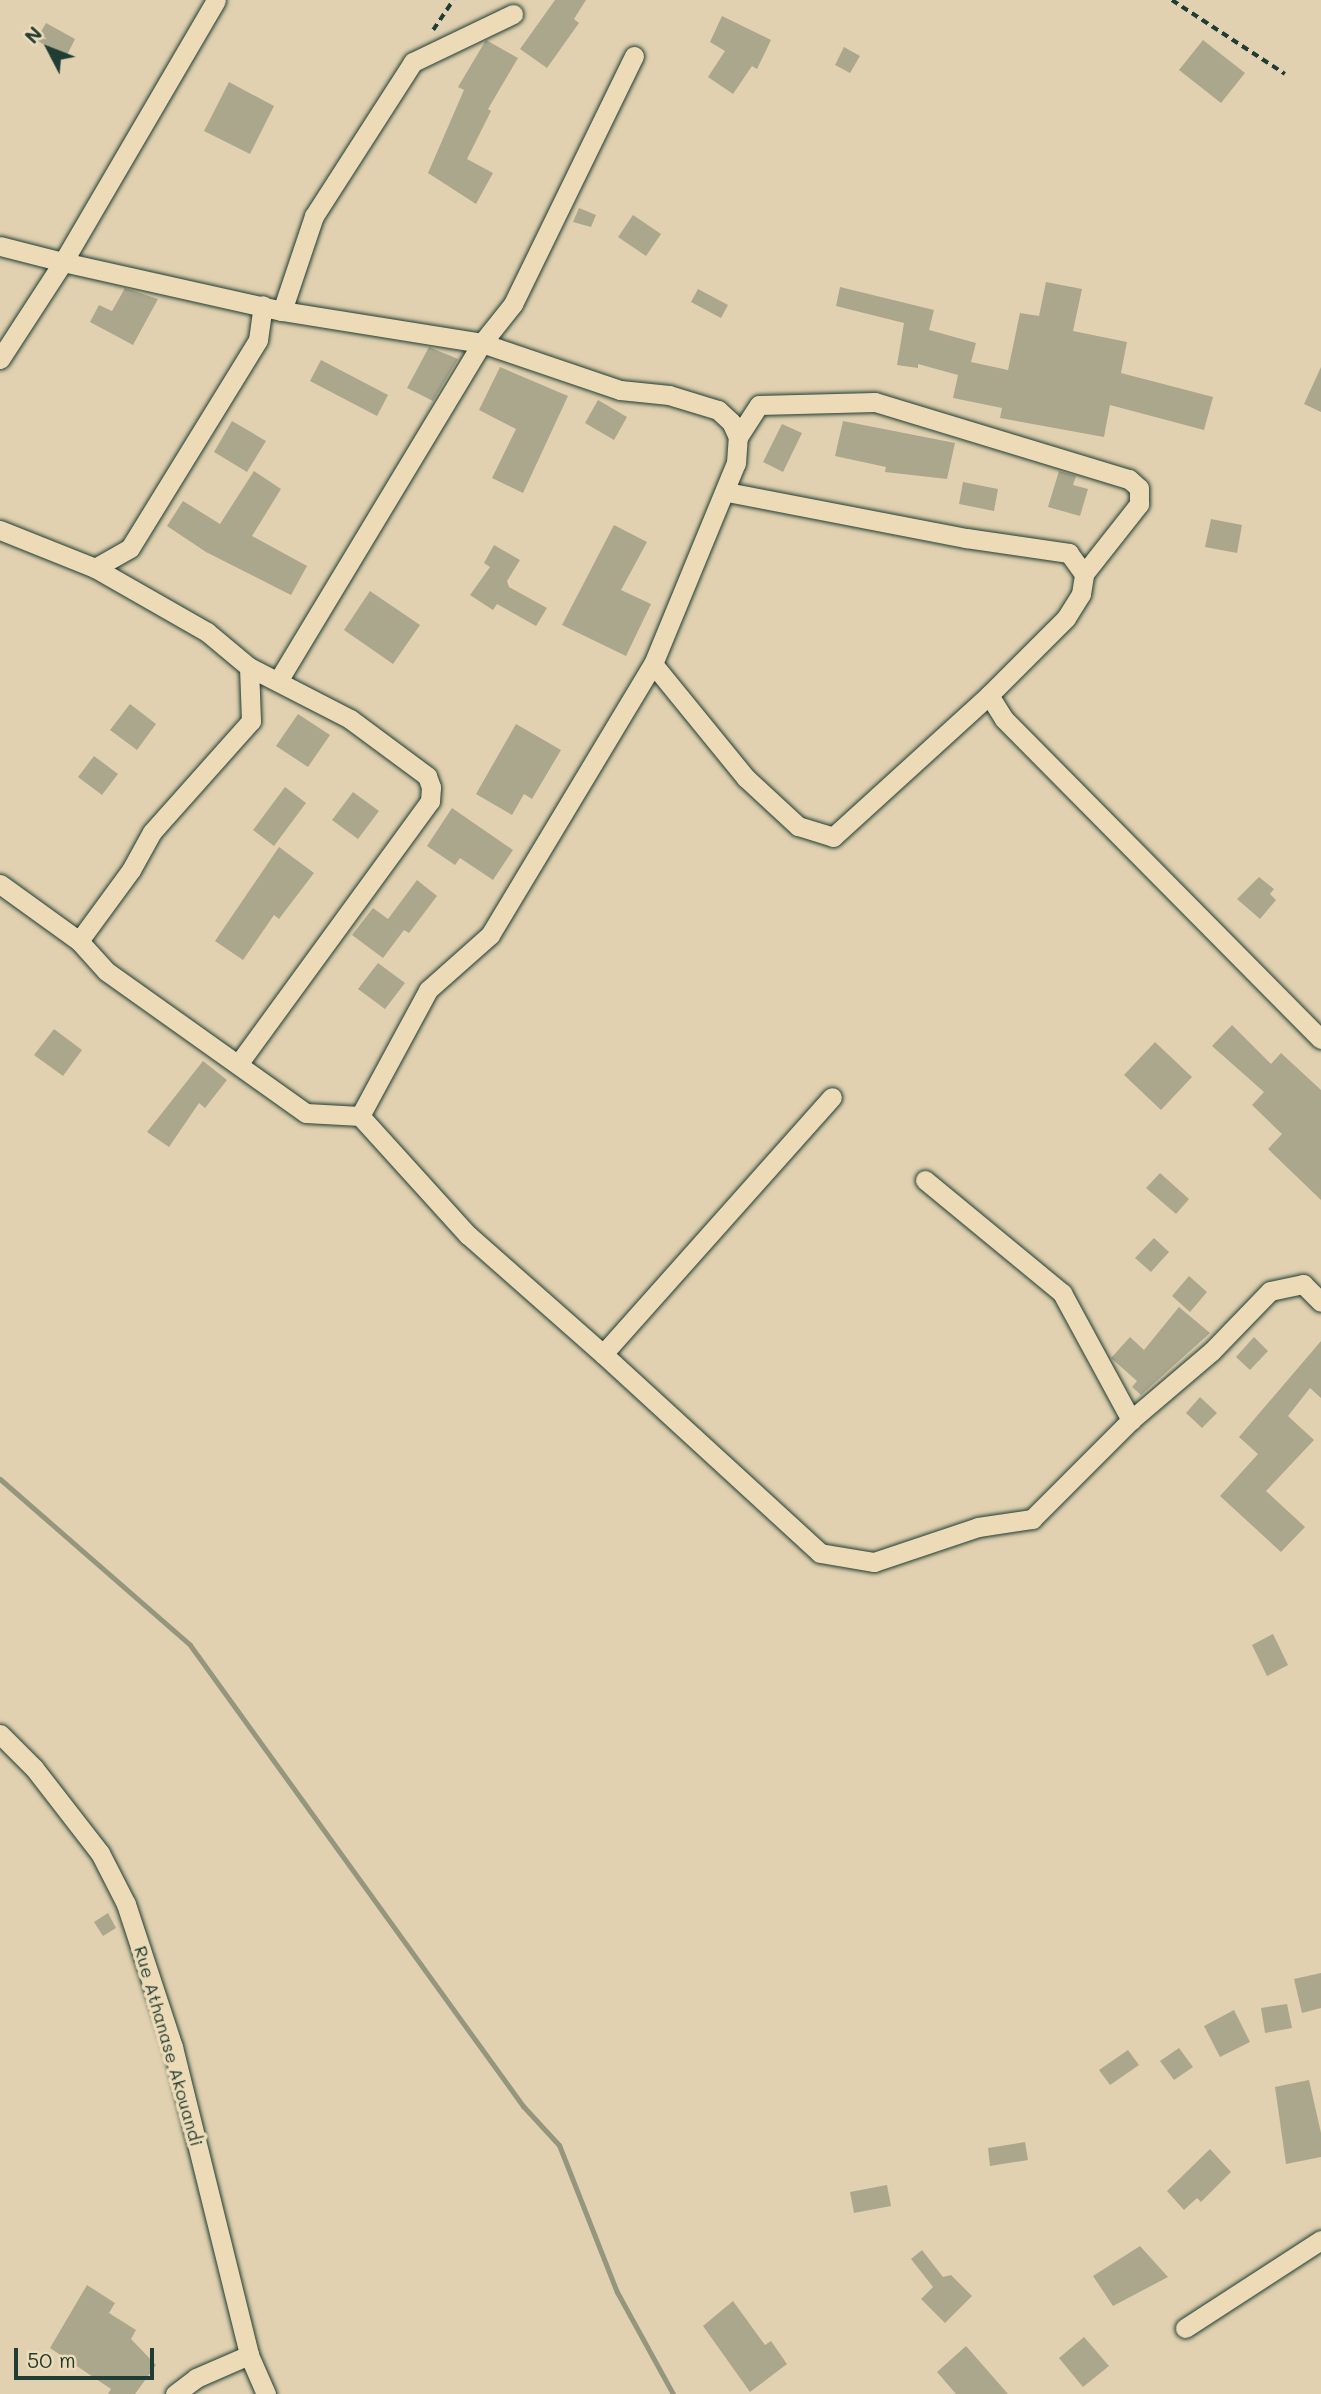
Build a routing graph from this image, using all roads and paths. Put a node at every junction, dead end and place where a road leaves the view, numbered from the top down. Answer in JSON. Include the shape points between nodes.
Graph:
{"nodes":[{"id":1,"x":216,"y":0,"type":"edge"},
{"id":2,"x":1172,"y":0,"type":"edge"},
{"id":3,"x":513,"y":14,"type":"dead end"},
{"id":4,"x":634,"y":56,"type":"dead end"},
{"id":5,"x":1285,"y":74,"type":"dead end"},
{"id":6,"x":0,"y":246,"type":"edge"},
{"id":7,"x":63,"y":262,"type":"junction"},
{"id":8,"x":263,"y":305,"type":"junction"},
{"id":9,"x":282,"y":311,"type":"junction"},
{"id":10,"x":482,"y":343,"type":"junction"},
{"id":11,"x":0,"y":359,"type":"edge"},
{"id":12,"x":738,"y":437,"type":"junction"},
{"id":13,"x":727,"y":492,"type":"junction"},
{"id":14,"x":0,"y":530,"type":"edge"},
{"id":15,"x":96,"y":569,"type":"junction"},
{"id":16,"x":1084,"y":574,"type":"junction"},
{"id":17,"x":653,"y":664,"type":"junction"},
{"id":18,"x":249,"y":667,"type":"junction"},
{"id":19,"x":278,"y":681,"type":"junction"},
{"id":20,"x":989,"y":695,"type":"junction"},
{"id":21,"x":0,"y":884,"type":"edge"},
{"id":22,"x":79,"y":941,"type":"junction"},
{"id":23,"x":1321,"y":1039,"type":"edge"},
{"id":24,"x":240,"y":1062,"type":"junction"},
{"id":25,"x":832,"y":1097,"type":"dead end"},
{"id":26,"x":360,"y":1116,"type":"junction"},
{"id":27,"x":925,"y":1180,"type":"dead end"},
{"id":28,"x":1321,"y":1302,"type":"edge"},
{"id":29,"x":603,"y":1354,"type":"junction"},
{"id":30,"x":1131,"y":1420,"type":"junction"},
{"id":31,"x":0,"y":1734,"type":"edge"},
{"id":32,"x":1321,"y":2240,"type":"edge"},
{"id":33,"x":1185,"y":2328,"type":"dead end"},
{"id":34,"x":249,"y":2354,"type":"junction"},
{"id":35,"x":175,"y":2394,"type":"edge"},
{"id":36,"x":266,"y":2394,"type":"edge"}],
"edges":[{"from":1,"to":7,"type":"street"},
{"from":2,"to":5,"type":"path"},
{"from":3,"to":9,"type":"street","via":[[413,62],[314,216]]},
{"from":4,"to":10,"type":"street","via":[[513,304]]},
{"from":6,"to":7,"type":"street"},
{"from":7,"to":8,"type":"street"},
{"from":7,"to":11,"type":"street"},
{"from":8,"to":9,"type":"street"},
{"from":8,"to":15,"type":"street","via":[[258,340],[130,548]]},
{"from":9,"to":10,"type":"street"},
{"from":10,"to":12,"type":"street","via":[[620,390],[669,395],[718,410]]},
{"from":10,"to":19,"type":"street"},
{"from":12,"to":13,"type":"street"},
{"from":12,"to":16,"type":"street","via":[[759,405],[875,402],[1129,479],[1139,488],[1139,504]]},
{"from":13,"to":16,"type":"street","via":[[966,538],[1069,552]]},
{"from":13,"to":17,"type":"street"},
{"from":14,"to":15,"type":"street"},
{"from":15,"to":18,"type":"street","via":[[207,632]]},
{"from":16,"to":20,"type":"street","via":[[1081,594],[1066,618]]},
{"from":17,"to":20,"type":"street","via":[[746,778],[798,826],[833,837]]},
{"from":17,"to":26,"type":"street","via":[[490,935],[428,990]]},
{"from":18,"to":19,"type":"street"},
{"from":18,"to":22,"type":"street","via":[[251,721],[152,832],[131,870]]},
{"from":19,"to":24,"type":"street","via":[[350,719],[426,776],[432,787],[430,801]]},
{"from":20,"to":23,"type":"street","via":[[1013,729]]},
{"from":21,"to":22,"type":"street"},
{"from":22,"to":24,"type":"street","via":[[106,971]]},
{"from":24,"to":26,"type":"street","via":[[306,1112]]},
{"from":25,"to":29,"type":"street"},
{"from":26,"to":29,"type":"street","via":[[468,1235]]},
{"from":27,"to":30,"type":"street","via":[[1062,1293]]},
{"from":28,"to":30,"type":"street","via":[[1303,1284],[1270,1291],[1212,1352]]},
{"from":29,"to":30,"type":"street","via":[[820,1553],[874,1562],[978,1527],[1032,1519]]},
{"from":31,"to":34,"type":"street","name":"Rue Athanase Akouandi","via":[[34,1768],[100,1853],[127,1903],[173,2046]]},
{"from":32,"to":33,"type":"street"},
{"from":34,"to":35,"type":"street","via":[[196,2378]]},
{"from":34,"to":36,"type":"street","name":"Rue Athanase Akouandi"}]}
